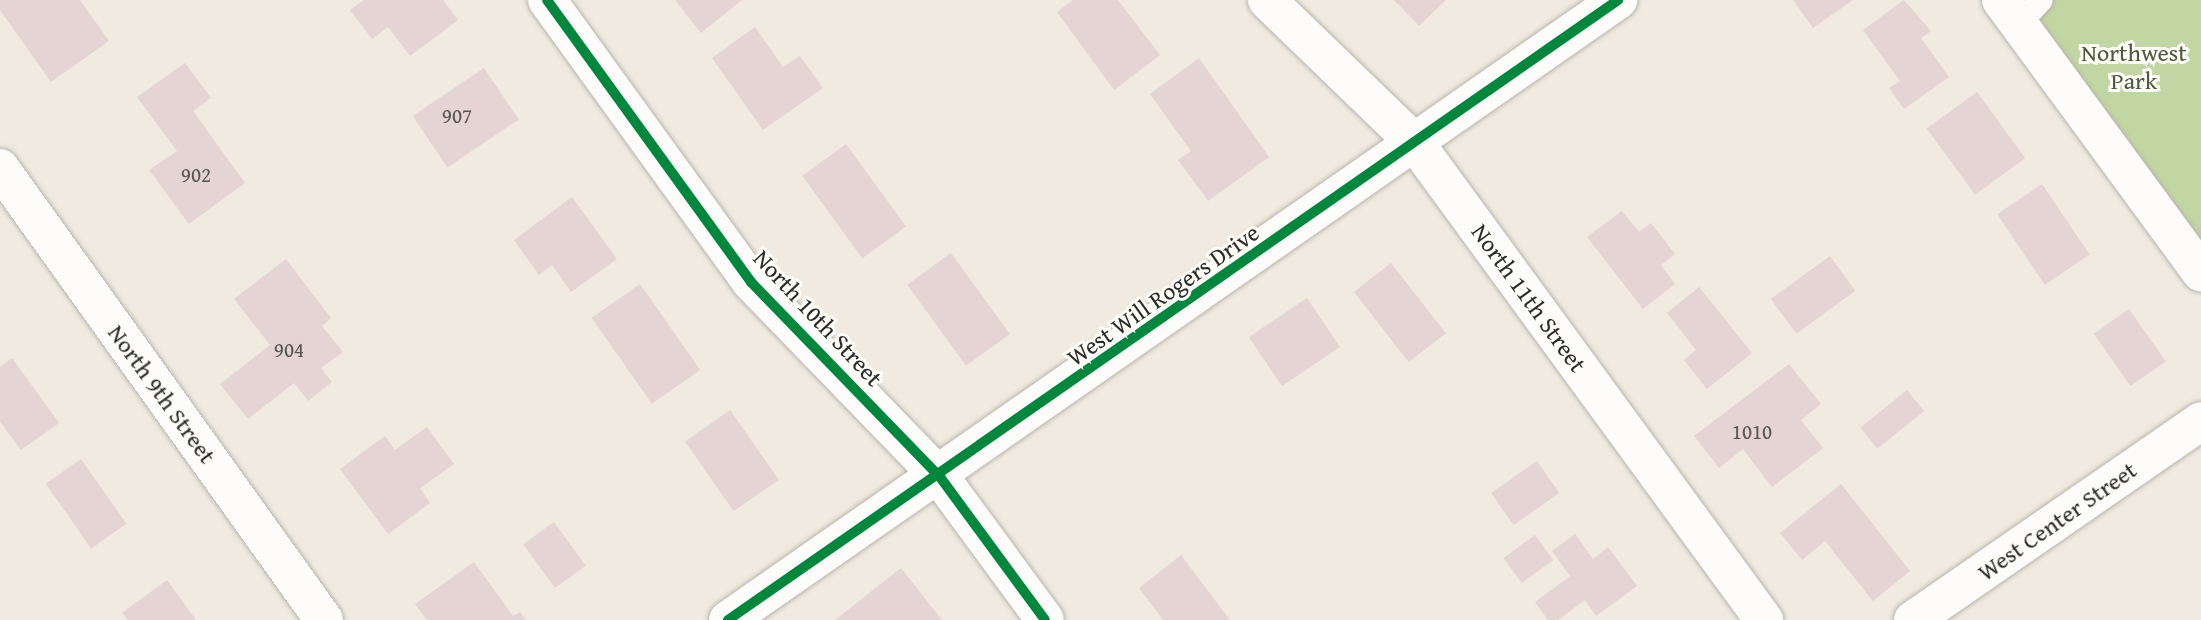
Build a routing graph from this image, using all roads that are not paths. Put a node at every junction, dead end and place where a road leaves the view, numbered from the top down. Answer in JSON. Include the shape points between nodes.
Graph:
{"nodes":[{"id":1,"x":547,"y":0,"type":"edge"},
{"id":2,"x":1267,"y":0,"type":"edge"},
{"id":3,"x":1618,"y":0,"type":"edge"},
{"id":4,"x":2019,"y":8,"type":"edge"},
{"id":5,"x":1416,"y":144,"type":"junction"},
{"id":6,"x":0,"y":168,"type":"edge"},
{"id":7,"x":2201,"y":272,"type":"edge"},
{"id":8,"x":2201,"y":421,"type":"edge"},
{"id":9,"x":940,"y":477,"type":"junction"},
{"id":10,"x":324,"y":620,"type":"edge"},
{"id":11,"x":728,"y":620,"type":"edge"},
{"id":12,"x":1045,"y":620,"type":"edge"},
{"id":13,"x":1764,"y":620,"type":"edge"},
{"id":14,"x":1913,"y":620,"type":"edge"}],
"edges":[{"from":1,"to":9,"type":"street","name":"North 10th Street","via":[[751,282]]},
{"from":2,"to":5,"type":"street","name":"North 11th Street"},
{"from":3,"to":5,"type":"street","name":"West Will Rogers Drive"},
{"from":4,"to":7,"type":"street"},
{"from":5,"to":9,"type":"street","name":"West Will Rogers Drive"},
{"from":5,"to":13,"type":"street","name":"North 11th Street"},
{"from":6,"to":10,"type":"street","name":"North 9th Street"},
{"from":8,"to":14,"type":"street","name":"West Center Street"},
{"from":9,"to":11,"type":"street","name":"West Will Rogers Drive"},
{"from":9,"to":12,"type":"street","name":"North 10th Street"}]}
